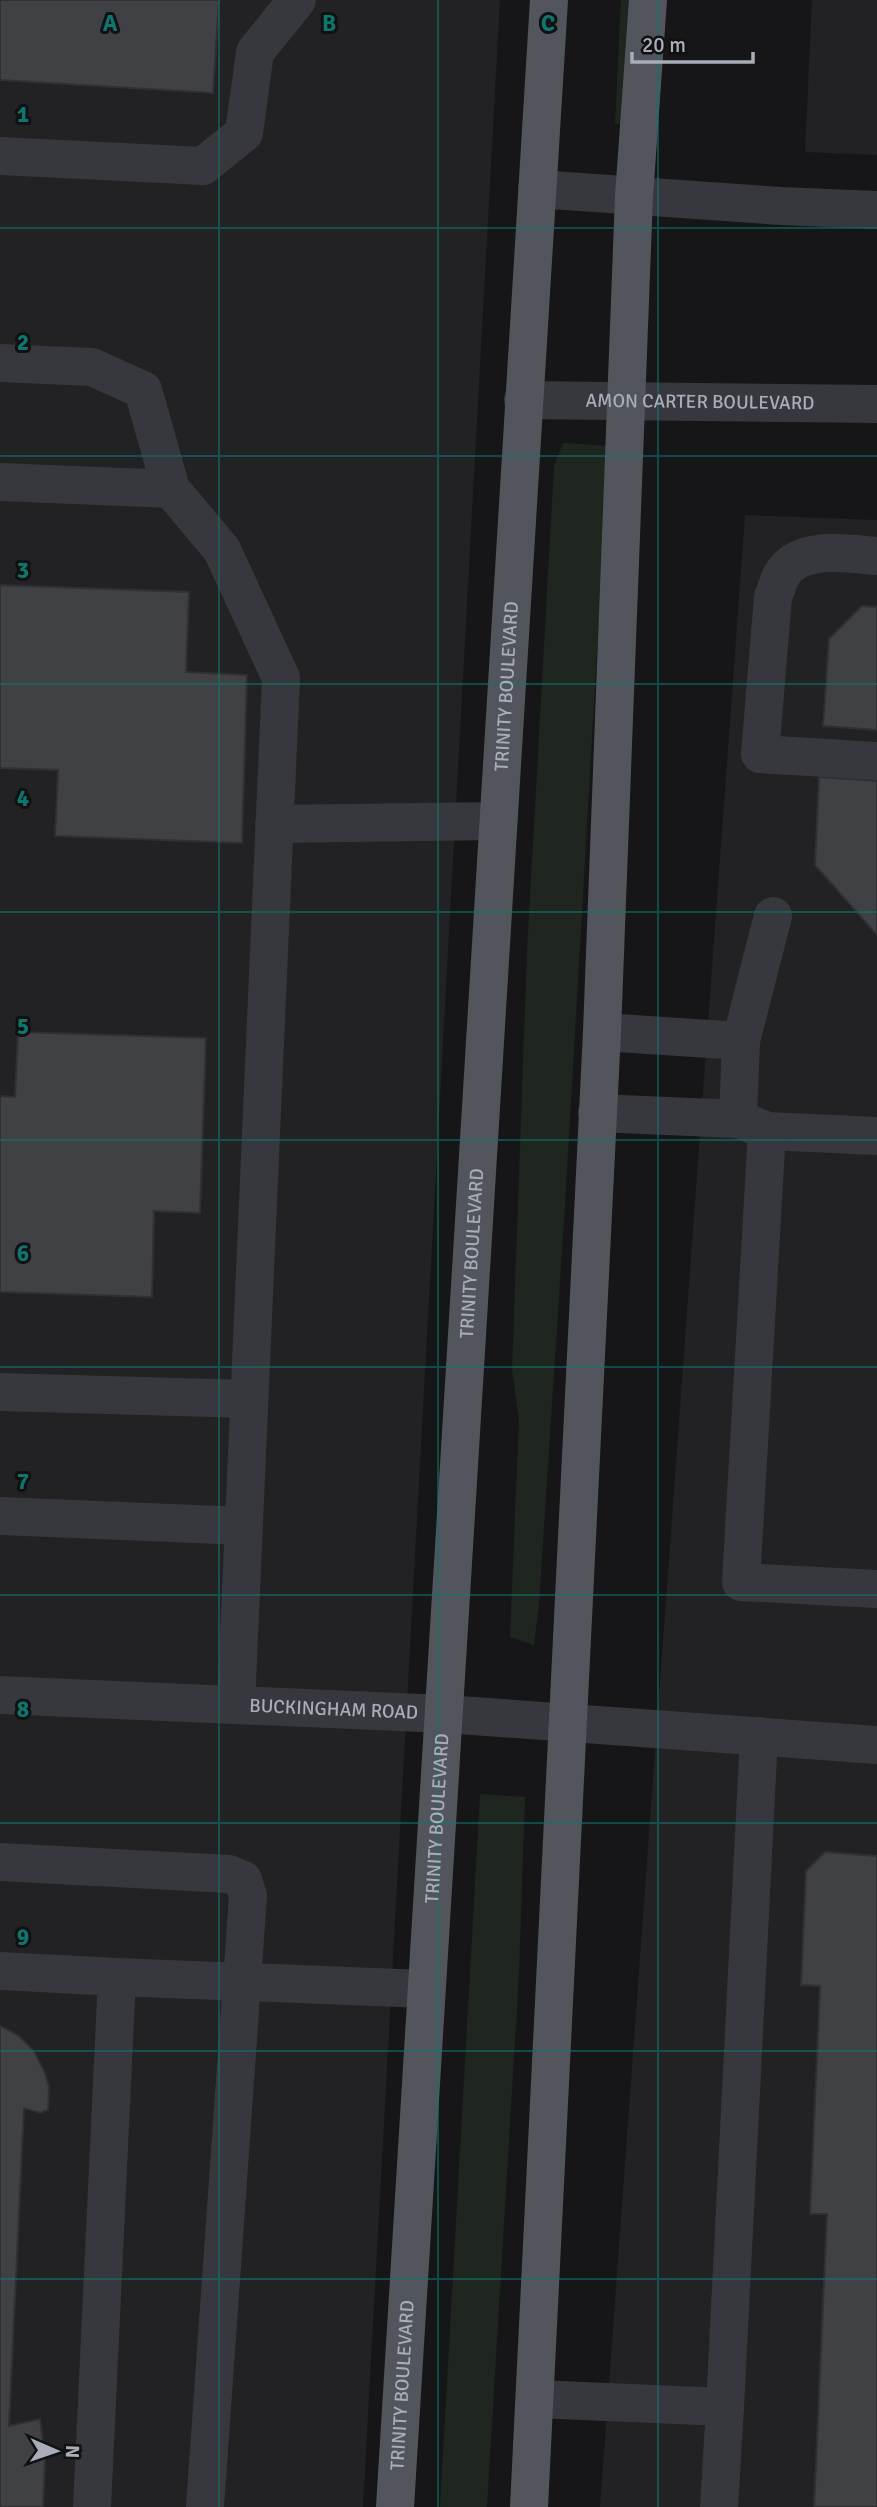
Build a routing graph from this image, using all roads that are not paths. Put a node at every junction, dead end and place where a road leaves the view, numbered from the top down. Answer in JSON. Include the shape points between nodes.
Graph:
{"nodes":[{"id":1,"x":297,"y":0,"type":"edge"},
{"id":2,"x":549,"y":0,"type":"edge"},
{"id":3,"x":649,"y":0,"type":"edge"},
{"id":4,"x":0,"y":156,"type":"edge"},
{"id":5,"x":537,"y":189,"type":"junction"},
{"id":6,"x":634,"y":196,"type":"junction"},
{"id":7,"x":877,"y":210,"type":"edge"},
{"id":8,"x":0,"y":363,"type":"edge"},
{"id":9,"x":523,"y":400,"type":"junction"},
{"id":10,"x":626,"y":401,"type":"junction"},
{"id":11,"x":877,"y":404,"type":"edge"},
{"id":12,"x":0,"y":482,"type":"edge"},
{"id":13,"x":171,"y":489,"type":"junction"},
{"id":14,"x":877,"y":556,"type":"edge"},
{"id":15,"x":877,"y":761,"type":"edge"},
{"id":16,"x":498,"y":821,"type":"junction"},
{"id":17,"x":274,"y":824,"type":"junction"},
{"id":18,"x":773,"y":916,"type":"dead end"},
{"id":19,"x":602,"y":1032,"type":"junction"},
{"id":20,"x":741,"y":1041,"type":"junction"},
{"id":21,"x":597,"y":1112,"type":"junction"},
{"id":22,"x":753,"y":1125,"type":"junction"},
{"id":23,"x":877,"y":1136,"type":"edge"},
{"id":24,"x":0,"y":1392,"type":"edge"},
{"id":25,"x":249,"y":1399,"type":"junction"},
{"id":26,"x":0,"y":1516,"type":"edge"},
{"id":27,"x":243,"y":1526,"type":"junction"},
{"id":28,"x":877,"y":1589,"type":"edge"},
{"id":29,"x":0,"y":1695,"type":"edge"},
{"id":30,"x":236,"y":1705,"type":"junction"},
{"id":31,"x":445,"y":1714,"type":"junction"},
{"id":32,"x":568,"y":1723,"type":"junction"},
{"id":33,"x":759,"y":1736,"type":"junction"},
{"id":34,"x":877,"y":1745,"type":"edge"},
{"id":35,"x":0,"y":1862,"type":"edge"},
{"id":36,"x":0,"y":1971,"type":"edge"},
{"id":37,"x":117,"y":1977,"type":"junction"},
{"id":38,"x":242,"y":1981,"type":"junction"},
{"id":39,"x":425,"y":1989,"type":"junction"},
{"id":40,"x":536,"y":2399,"type":"junction"},
{"id":41,"x":725,"y":2407,"type":"junction"},
{"id":42,"x":92,"y":2507,"type":"edge"},
{"id":43,"x":205,"y":2507,"type":"edge"},
{"id":44,"x":395,"y":2507,"type":"edge"},
{"id":45,"x":529,"y":2507,"type":"edge"},
{"id":46,"x":719,"y":2507,"type":"edge"}],
"edges":[{"from":1,"to":4,"type":"street","via":[[255,52],[244,133],[203,166]]},
{"from":2,"to":5,"type":"main road","name":"TRINITY BOULEVARD"},
{"from":3,"to":6,"type":"main road"},
{"from":5,"to":6,"type":"street"},
{"from":5,"to":9,"type":"main road","name":"TRINITY BOULEVARD"},
{"from":6,"to":7,"type":"street"},
{"from":6,"to":10,"type":"main road"},
{"from":8,"to":13,"type":"street","via":[[92,368],[143,390]]},
{"from":9,"to":10,"type":"street","name":"AMON CARTER BOULEVARD"},
{"from":9,"to":16,"type":"main road","name":"TRINITY BOULEVARD"},
{"from":10,"to":11,"type":"street","name":"AMON CARTER BOULEVARD"},
{"from":10,"to":19,"type":"main road"},
{"from":12,"to":13,"type":"street"},
{"from":13,"to":17,"type":"street","via":[[222,550],[281,678]]},
{"from":14,"to":15,"type":"street","via":[[815,553],[782,574],[773,597],[760,754]]},
{"from":16,"to":17,"type":"street"},
{"from":16,"to":31,"type":"main road","name":"TRINITY BOULEVARD"},
{"from":17,"to":25,"type":"street"},
{"from":18,"to":20,"type":"street"},
{"from":19,"to":20,"type":"street"},
{"from":19,"to":21,"type":"main road"},
{"from":20,"to":22,"type":"street"},
{"from":21,"to":22,"type":"street"},
{"from":21,"to":32,"type":"main road"},
{"from":22,"to":23,"type":"street"},
{"from":22,"to":28,"type":"street","via":[[741,1582]]},
{"from":24,"to":25,"type":"street"},
{"from":25,"to":27,"type":"street"},
{"from":26,"to":27,"type":"street"},
{"from":27,"to":30,"type":"street"},
{"from":29,"to":30,"type":"street","name":"BUCKINGHAM ROAD"},
{"from":30,"to":31,"type":"street","name":"BUCKINGHAM ROAD"},
{"from":31,"to":32,"type":"street","name":"BUCKINGHAM ROAD"},
{"from":31,"to":39,"type":"main road","name":"TRINITY BOULEVARD"},
{"from":32,"to":33,"type":"street","name":"BUCKINGHAM ROAD"},
{"from":32,"to":40,"type":"main road"},
{"from":33,"to":34,"type":"street","name":"BUCKINGHAM ROAD"},
{"from":33,"to":41,"type":"street"},
{"from":35,"to":38,"type":"street","via":[[229,1874],[243,1880],[248,1896]]},
{"from":36,"to":37,"type":"street"},
{"from":37,"to":38,"type":"street"},
{"from":37,"to":42,"type":"street"},
{"from":38,"to":39,"type":"street"},
{"from":38,"to":43,"type":"street"},
{"from":39,"to":44,"type":"main road","name":"TRINITY BOULEVARD"},
{"from":40,"to":41,"type":"street"},
{"from":40,"to":45,"type":"main road"},
{"from":41,"to":46,"type":"street"}]}
